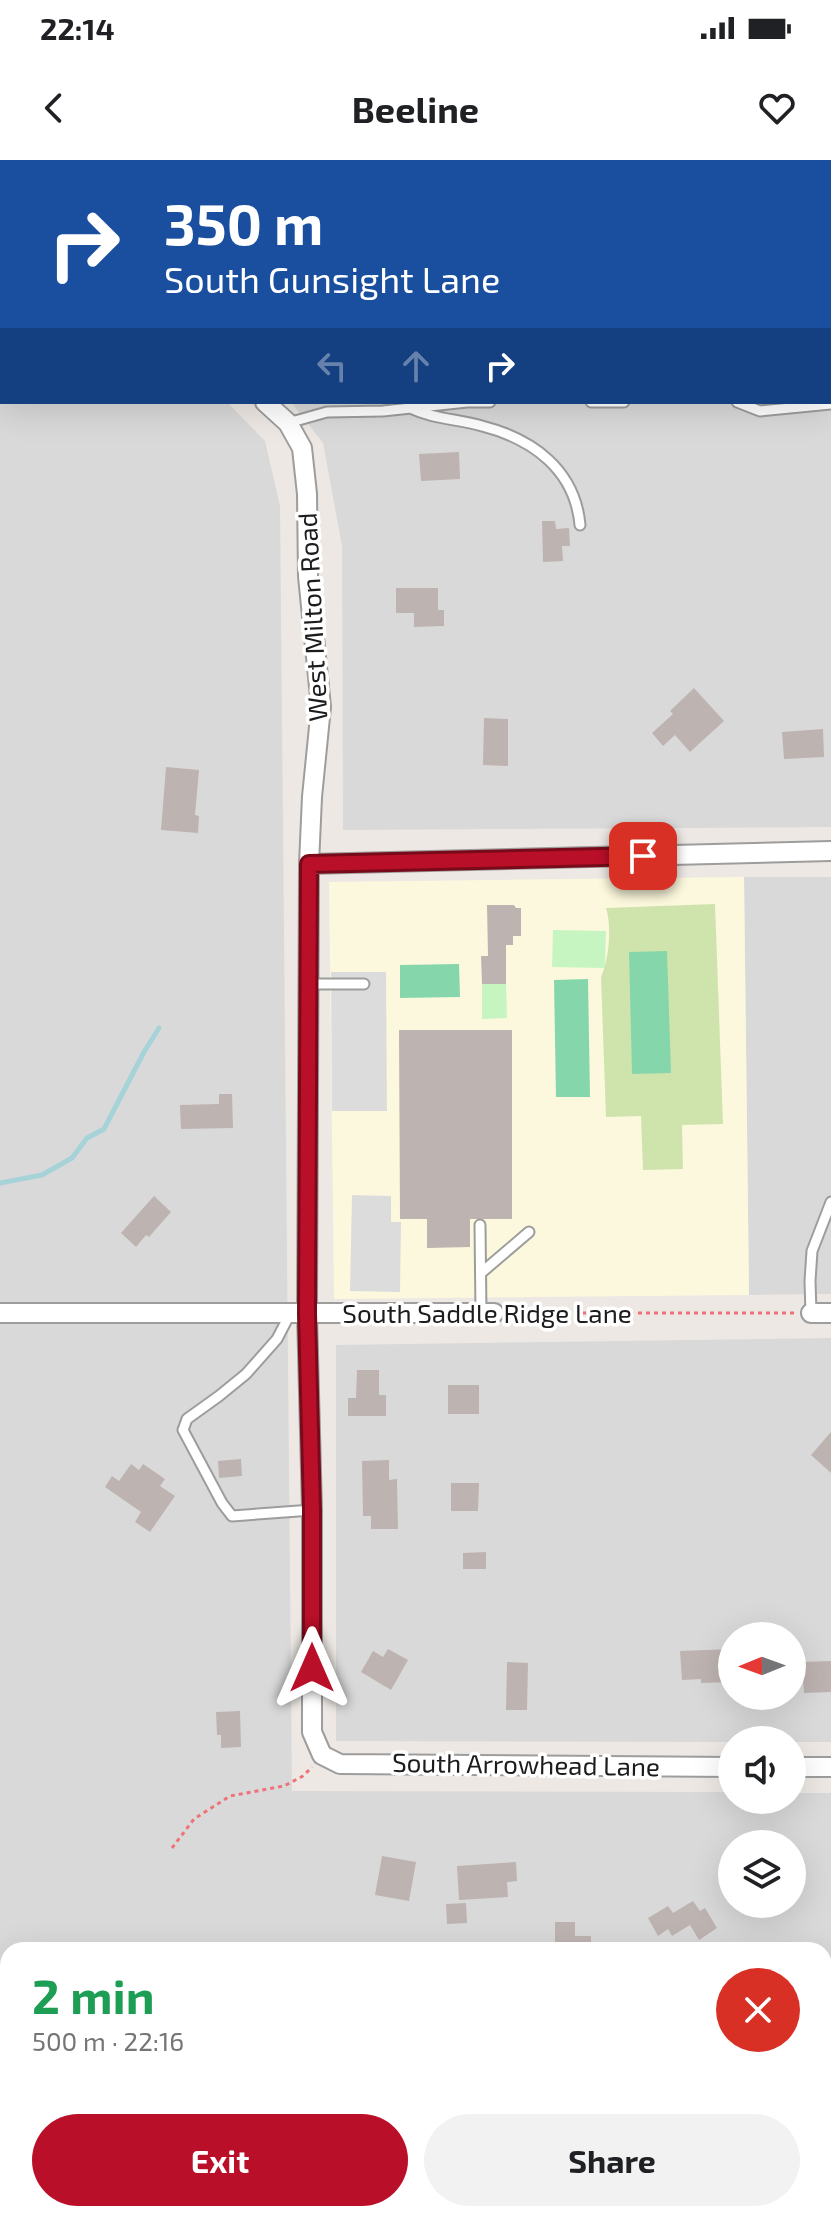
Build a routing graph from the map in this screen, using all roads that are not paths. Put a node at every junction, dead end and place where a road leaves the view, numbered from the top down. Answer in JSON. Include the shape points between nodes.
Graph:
{"nodes":[{"id":1,"x":267,"y":404,"type":"edge"},
{"id":2,"x":463,"y":404,"type":"edge"},
{"id":3,"x":742,"y":404,"type":"edge"},
{"id":4,"x":831,"y":404,"type":"edge"},
{"id":5,"x":410,"y":408,"type":"junction"},
{"id":6,"x":288,"y":423,"type":"junction"},
{"id":7,"x":580,"y":525,"type":"dead end"},
{"id":8,"x":831,"y":851,"type":"edge"},
{"id":9,"x":309,"y":864,"type":"junction"},
{"id":10,"x":308,"y":984,"type":"junction"},
{"id":11,"x":364,"y":984,"type":"dead end"},
{"id":12,"x":831,"y":1202,"type":"edge"},
{"id":13,"x":480,"y":1225,"type":"dead end"},
{"id":14,"x":529,"y":1232,"type":"dead end"},
{"id":15,"x":481,"y":1273,"type":"junction"},
{"id":16,"x":0,"y":1313,"type":"edge"},
{"id":17,"x":488,"y":1313,"type":"joint"},
{"id":18,"x":811,"y":1313,"type":"joint"},
{"id":19,"x":831,"y":1313,"type":"edge"},
{"id":20,"x":298,"y":1314,"type":"junction"},
{"id":21,"x":312,"y":1510,"type":"junction"},
{"id":22,"x":322,"y":1755,"type":"joint"},
{"id":23,"x":718,"y":1767,"type":"edge"},
{"id":24,"x":806,"y":1767,"type":"edge"},
{"id":25,"x":831,"y":1767,"type":"edge"}],
"edges":[{"from":1,"to":6,"type":"street","name":"West Milton Road"},
{"from":2,"to":5,"type":"lane"},
{"from":3,"to":4,"type":"lane","via":[[760,411]]},
{"from":5,"to":6,"type":"lane","via":[[327,412]]},
{"from":5,"to":7,"type":"lane","via":[[531,445],[569,484]]},
{"from":6,"to":9,"type":"street","name":"West Milton Road","via":[[302,448],[321,707]]},
{"from":8,"to":9,"type":"street"},
{"from":9,"to":10,"type":"street","name":"West Milton Road"},
{"from":10,"to":11,"type":"lane"},
{"from":10,"to":20,"type":"street","name":"West Milton Road"},
{"from":12,"to":18,"type":"lane","via":[[812,1251]]},
{"from":13,"to":15,"type":"lane"},
{"from":14,"to":15,"type":"lane"},
{"from":15,"to":17,"type":"lane"},
{"from":16,"to":20,"type":"street","name":"South Saddle Ridge Lane"},
{"from":17,"to":20,"type":"street","name":"South Saddle Ridge Lane"},
{"from":18,"to":19,"type":"street"},
{"from":20,"to":21,"type":"street","name":"West Milton Road"},
{"from":20,"to":21,"type":"lane","via":[[246,1374],[187,1419],[183,1430],[232,1516]]},
{"from":21,"to":22,"type":"street","name":"West Milton Road","via":[[312,1732]]},
{"from":22,"to":23,"type":"street","name":"South Arrowhead Lane","via":[[340,1764]]},
{"from":24,"to":25,"type":"street"}]}
